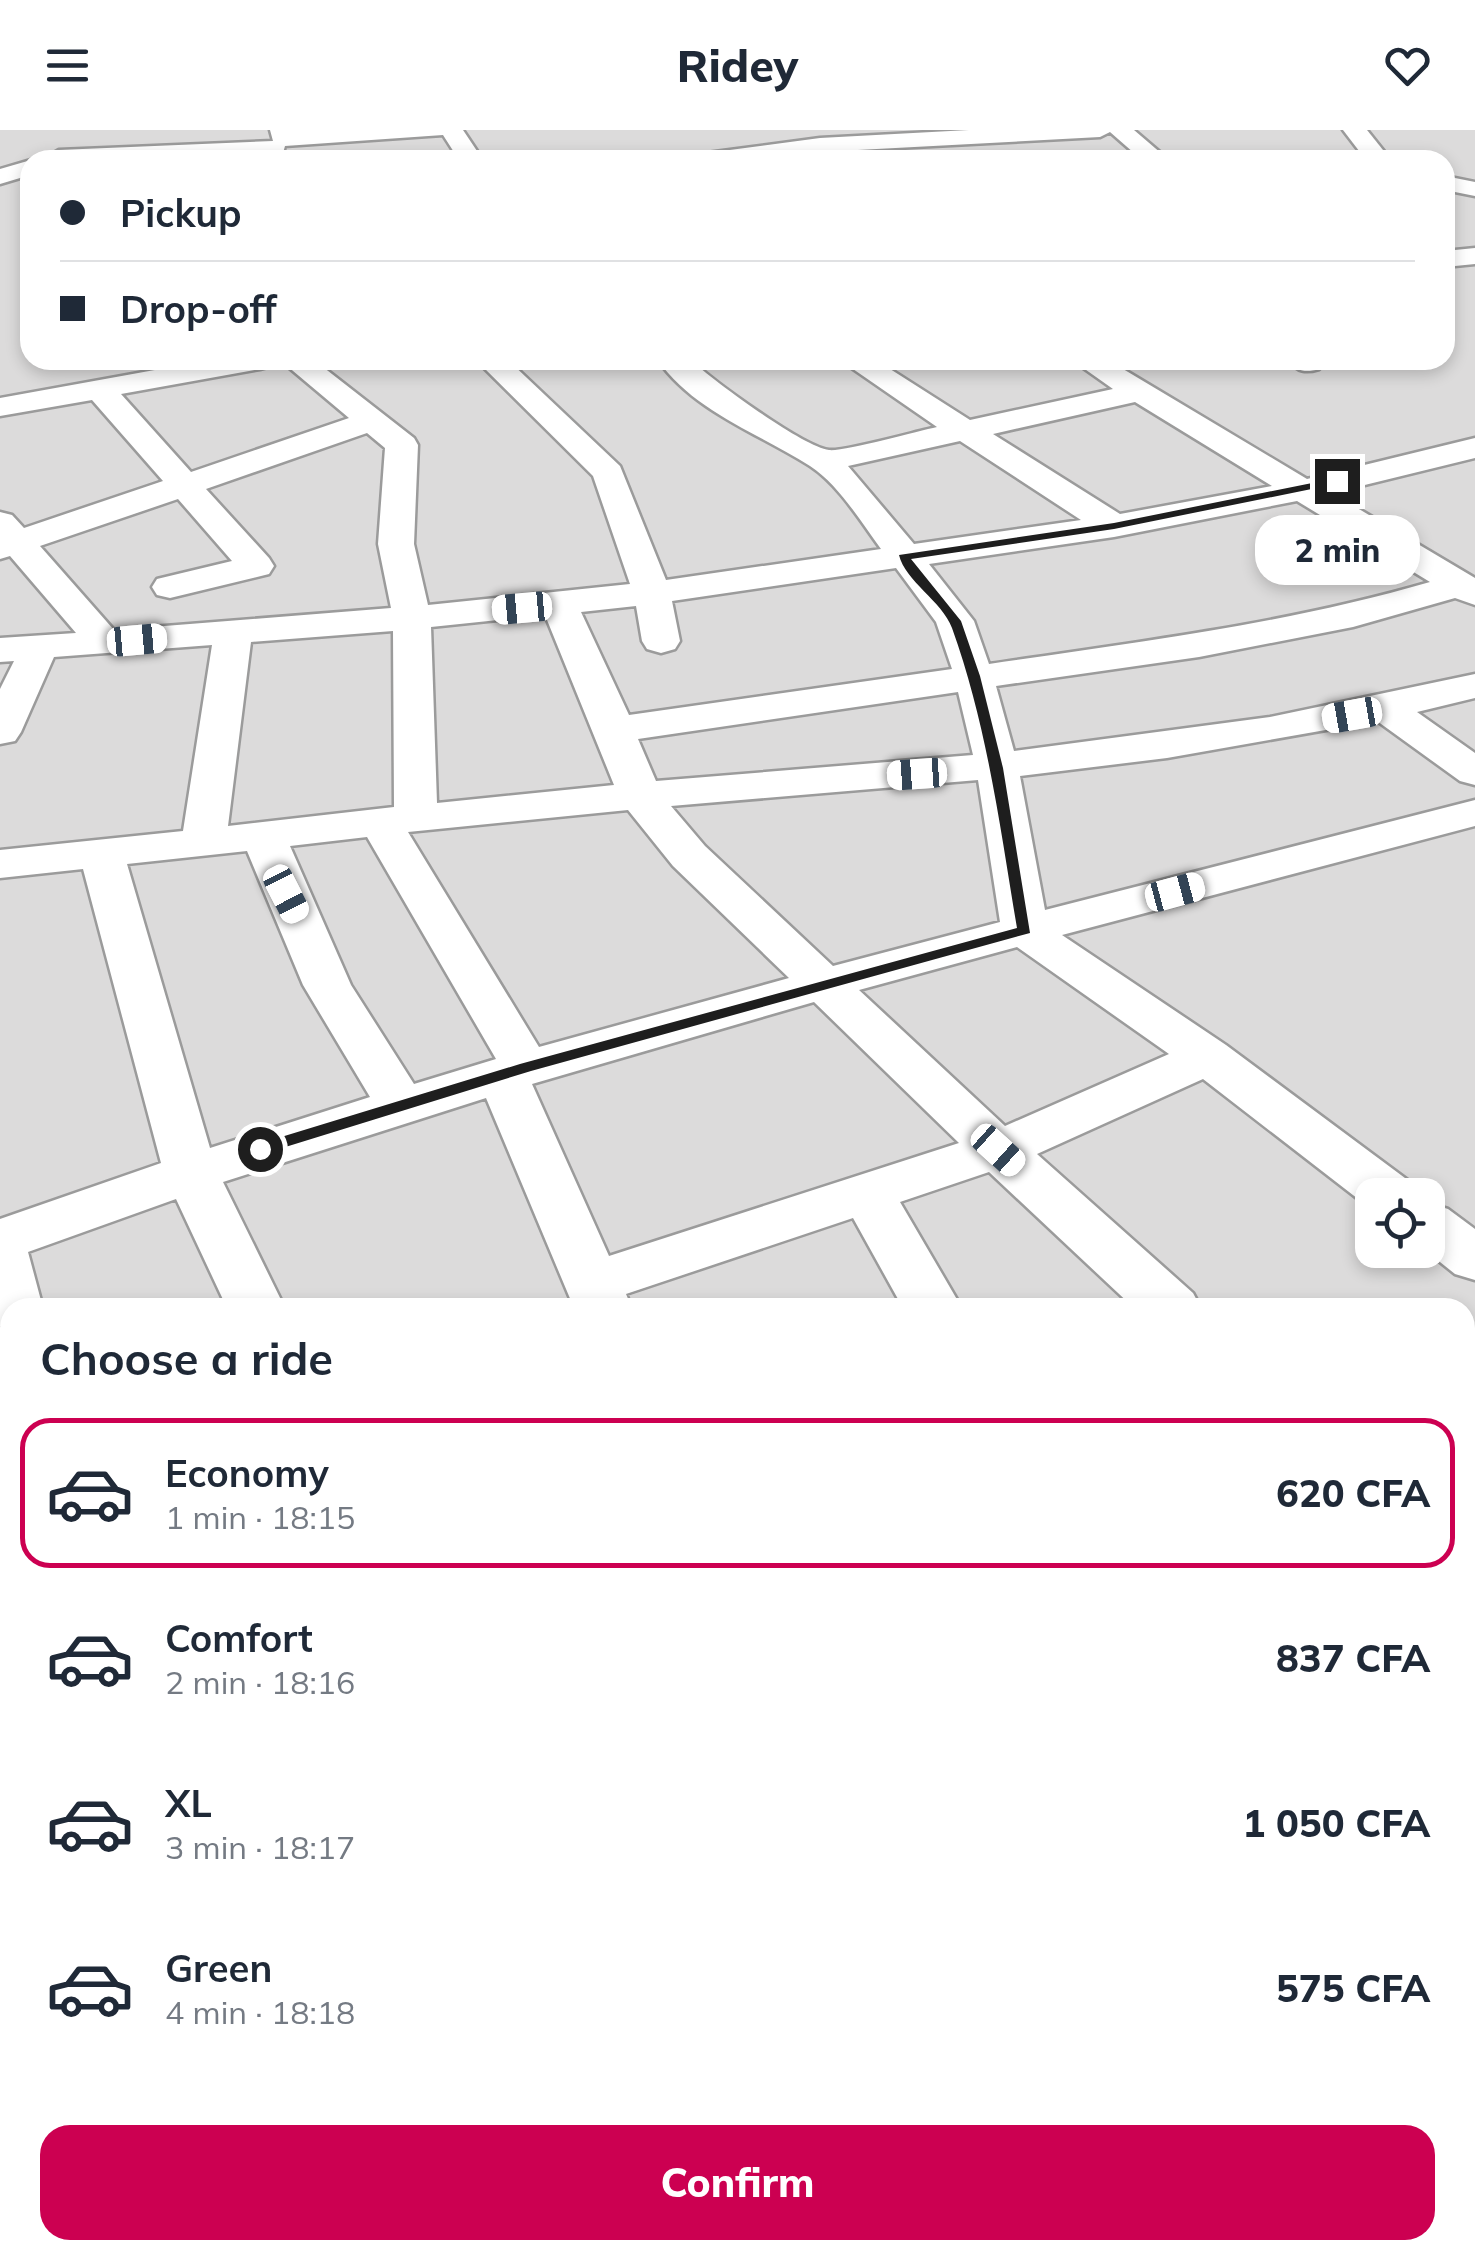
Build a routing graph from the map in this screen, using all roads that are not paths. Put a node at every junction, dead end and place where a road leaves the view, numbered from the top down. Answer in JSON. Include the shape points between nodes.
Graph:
{"nodes":[{"id":1,"x":138,"y":130,"type":"edge"},
{"id":2,"x":436,"y":130,"type":"edge"},
{"id":3,"x":1100,"y":130,"type":"edge"},
{"id":4,"x":1120,"y":130,"type":"edge"},
{"id":5,"x":1355,"y":130,"type":"edge"},
{"id":6,"x":1046,"y":131,"type":"edge"},
{"id":7,"x":918,"y":135,"type":"edge"},
{"id":8,"x":720,"y":138,"type":"dead end"},
{"id":9,"x":279,"y":139,"type":"edge"},
{"id":10,"x":80,"y":150,"type":"edge"},
{"id":11,"x":155,"y":150,"type":"edge"},
{"id":12,"x":740,"y":150,"type":"edge"},
{"id":13,"x":789,"y":150,"type":"edge"},
{"id":14,"x":1064,"y":150,"type":"edge"},
{"id":15,"x":1145,"y":150,"type":"edge"},
{"id":16,"x":1371,"y":150,"type":"edge"},
{"id":17,"x":308,"y":370,"type":"edge"},
{"id":18,"x":501,"y":370,"type":"edge"},
{"id":19,"x":684,"y":370,"type":"edge"},
{"id":20,"x":871,"y":370,"type":"edge"},
{"id":21,"x":1104,"y":370,"type":"edge"},
{"id":22,"x":130,"y":371,"type":"edge"},
{"id":23,"x":100,"y":389,"type":"junction"},
{"id":24,"x":1140,"y":392,"type":"junction"},
{"id":25,"x":0,"y":407,"type":"edge"},
{"id":26,"x":372,"y":421,"type":"junction"},
{"id":27,"x":966,"y":428,"type":"junction"},
{"id":28,"x":1475,"y":448,"type":"edge"},
{"id":29,"x":825,"y":461,"type":"junction"},
{"id":30,"x":182,"y":486,"type":"junction"},
{"id":31,"x":1302,"y":490,"type":"junction"},
{"id":32,"x":1114,"y":526,"type":"junction"},
{"id":33,"x":6,"y":537,"type":"edge"},
{"id":34,"x":903,"y":557,"type":"junction"},
{"id":35,"x":170,"y":587,"type":"dead end"},
{"id":36,"x":1468,"y":589,"type":"edge"},
{"id":37,"x":652,"y":593,"type":"junction"},
{"id":38,"x":558,"y":604,"type":"junction"},
{"id":39,"x":412,"y":618,"type":"junction"},
{"id":40,"x":232,"y":631,"type":"junction"},
{"id":41,"x":661,"y":641,"type":"dead end"},
{"id":42,"x":105,"y":643,"type":"junction"},
{"id":43,"x":40,"y":646,"type":"junction"},
{"id":44,"x":0,"y":650,"type":"edge"},
{"id":45,"x":974,"y":676,"type":"junction"},
{"id":46,"x":1475,"y":686,"type":"edge"},
{"id":47,"x":1386,"y":709,"type":"junction"},
{"id":48,"x":612,"y":730,"type":"junction"},
{"id":49,"x":0,"y":732,"type":"edge"},
{"id":50,"x":997,"y":768,"type":"junction"},
{"id":51,"x":1475,"y":772,"type":"edge"},
{"id":52,"x":640,"y":796,"type":"junction"},
{"id":53,"x":1475,"y":813,"type":"edge"},
{"id":54,"x":399,"y":822,"type":"junction"},
{"id":55,"x":264,"y":838,"type":"junction"},
{"id":56,"x":203,"y":845,"type":"junction"},
{"id":57,"x":101,"y":854,"type":"junction"},
{"id":58,"x":0,"y":864,"type":"edge"},
{"id":59,"x":1025,"y":930,"type":"junction"},
{"id":60,"x":824,"y":984,"type":"junction"},
{"id":61,"x":1208,"y":1057,"type":"junction"},
{"id":62,"x":514,"y":1071,"type":"junction"},
{"id":63,"x":401,"y":1106,"type":"junction"},
{"id":64,"x":998,"y":1150,"type":"junction"},
{"id":65,"x":190,"y":1171,"type":"junction"},
{"id":66,"x":1368,"y":1178,"type":"edge"},
{"id":67,"x":867,"y":1193,"type":"junction"},
{"id":68,"x":1445,"y":1236,"type":"edge"},
{"id":69,"x":0,"y":1240,"type":"edge"},
{"id":70,"x":0,"y":1252,"type":"edge"},
{"id":71,"x":1475,"y":1259,"type":"edge"},
{"id":72,"x":597,"y":1295,"type":"edge"},
{"id":73,"x":12,"y":1298,"type":"edge"},
{"id":74,"x":251,"y":1298,"type":"edge"},
{"id":75,"x":926,"y":1298,"type":"edge"},
{"id":76,"x":1161,"y":1298,"type":"edge"}],
"edges":[{"from":1,"to":10,"type":"street"},
{"from":2,"to":9,"type":"street"},
{"from":3,"to":6,"type":"street"},
{"from":4,"to":15,"type":"street"},
{"from":5,"to":16,"type":"street"},
{"from":6,"to":7,"type":"street"},
{"from":6,"to":14,"type":"street"},
{"from":7,"to":13,"type":"street"},
{"from":8,"to":12,"type":"street"},
{"from":9,"to":11,"type":"street"},
{"from":17,"to":26,"type":"street"},
{"from":18,"to":37,"type":"street","via":[[608,473]]},
{"from":19,"to":29,"type":"street","via":[[758,424]]},
{"from":20,"to":27,"type":"street"},
{"from":21,"to":24,"type":"street"},
{"from":22,"to":23,"type":"street"},
{"from":23,"to":25,"type":"street"},
{"from":23,"to":30,"type":"street"},
{"from":24,"to":27,"type":"street"},
{"from":24,"to":31,"type":"street"},
{"from":26,"to":30,"type":"street"},
{"from":26,"to":39,"type":"street","via":[[402,445],[396,544]]},
{"from":27,"to":29,"type":"street"},
{"from":27,"to":32,"type":"street"},
{"from":28,"to":31,"type":"street"},
{"from":29,"to":34,"type":"street"},
{"from":30,"to":33,"type":"street"},
{"from":30,"to":35,"type":"street","via":[[256,566]]},
{"from":31,"to":32,"type":"street"},
{"from":31,"to":36,"type":"street"},
{"from":32,"to":34,"type":"street"},
{"from":33,"to":42,"type":"street"},
{"from":34,"to":37,"type":"street"},
{"from":34,"to":45,"type":"street","via":[[955,621]]},
{"from":36,"to":45,"type":"street","via":[[1199,645]]},
{"from":37,"to":38,"type":"street"},
{"from":37,"to":41,"type":"street"},
{"from":38,"to":39,"type":"street"},
{"from":38,"to":48,"type":"street"},
{"from":39,"to":40,"type":"street"},
{"from":39,"to":54,"type":"street"},
{"from":40,"to":42,"type":"street"},
{"from":40,"to":56,"type":"street"},
{"from":42,"to":43,"type":"street"},
{"from":43,"to":44,"type":"street"},
{"from":43,"to":49,"type":"street"},
{"from":45,"to":48,"type":"street"},
{"from":45,"to":50,"type":"street"},
{"from":46,"to":47,"type":"street"},
{"from":47,"to":50,"type":"street"},
{"from":47,"to":51,"type":"street"},
{"from":48,"to":52,"type":"street"},
{"from":50,"to":52,"type":"street"},
{"from":50,"to":59,"type":"street"},
{"from":52,"to":54,"type":"street"},
{"from":52,"to":60,"type":"street","via":[[688,856]]},
{"from":53,"to":59,"type":"street"},
{"from":54,"to":55,"type":"street"},
{"from":54,"to":62,"type":"street"},
{"from":55,"to":56,"type":"street"},
{"from":55,"to":63,"type":"street","via":[[327,985]]},
{"from":56,"to":57,"type":"street"},
{"from":57,"to":58,"type":"street"},
{"from":57,"to":65,"type":"street"},
{"from":59,"to":60,"type":"street"},
{"from":59,"to":61,"type":"street"},
{"from":60,"to":62,"type":"street"},
{"from":60,"to":64,"type":"street"},
{"from":61,"to":64,"type":"street"},
{"from":61,"to":66,"type":"street"},
{"from":62,"to":63,"type":"street"},
{"from":62,"to":72,"type":"street"},
{"from":63,"to":65,"type":"street"},
{"from":64,"to":67,"type":"street"},
{"from":64,"to":76,"type":"street"},
{"from":65,"to":69,"type":"street"},
{"from":65,"to":74,"type":"street"},
{"from":67,"to":72,"type":"street"},
{"from":67,"to":75,"type":"street"},
{"from":68,"to":71,"type":"street"},
{"from":70,"to":73,"type":"street"}]}
